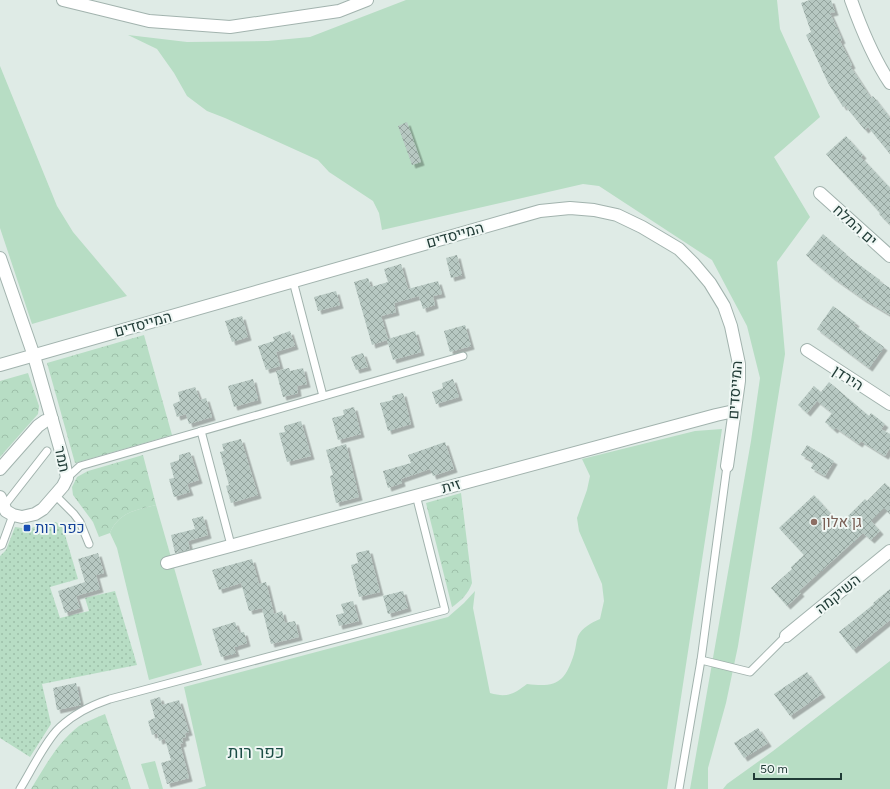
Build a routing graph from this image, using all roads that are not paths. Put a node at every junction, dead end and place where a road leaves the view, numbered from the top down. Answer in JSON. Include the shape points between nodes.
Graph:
{"nodes":[{"id":1,"x":63,"y":0,"type":"edge"},
{"id":2,"x":367,"y":0,"type":"edge"},
{"id":3,"x":851,"y":0,"type":"edge"},
{"id":4,"x":890,"y":83,"type":"edge"},
{"id":5,"x":820,"y":193,"type":"dead end"},
{"id":6,"x":890,"y":256,"type":"edge"},
{"id":7,"x":0,"y":258,"type":"edge"},
{"id":8,"x":294,"y":281,"type":"junction"},
{"id":9,"x":807,"y":350,"type":"dead end"},
{"id":10,"x":34,"y":356,"type":"junction"},
{"id":11,"x":463,"y":356,"type":"dead end"},
{"id":12,"x":0,"y":365,"type":"edge"},
{"id":13,"x":323,"y":396,"type":"junction"},
{"id":14,"x":890,"y":404,"type":"edge"},
{"id":15,"x":734,"y":411,"type":"junction"},
{"id":16,"x":52,"y":419,"type":"junction"},
{"id":17,"x":201,"y":431,"type":"junction"},
{"id":18,"x":48,"y":451,"type":"dead end"},
{"id":19,"x":727,"y":466,"type":"joint"},
{"id":20,"x":0,"y":469,"type":"edge"},
{"id":21,"x":67,"y":478,"type":"junction"},
{"id":22,"x":55,"y":495,"type":"junction"},
{"id":23,"x":416,"y":496,"type":"junction"},
{"id":24,"x":2,"y":502,"type":"edge"},
{"id":25,"x":13,"y":515,"type":"junction"},
{"id":26,"x":89,"y":544,"type":"dead end"},
{"id":27,"x":231,"y":545,"type":"junction"},
{"id":28,"x":0,"y":546,"type":"edge"},
{"id":29,"x":890,"y":552,"type":"edge"},
{"id":30,"x":167,"y":563,"type":"dead end"},
{"id":31,"x":786,"y":636,"type":"joint"},
{"id":32,"x":701,"y":660,"type":"junction"},
{"id":33,"x":20,"y":789,"type":"edge"},
{"id":34,"x":679,"y":789,"type":"edge"}],
"edges":[{"from":1,"to":2,"type":"street","via":[[149,22],[230,27],[339,11]]},
{"from":3,"to":4,"type":"street","via":[[870,47]]},
{"from":5,"to":6,"type":"street","name":"ים המלח"},
{"from":7,"to":10,"type":"street","name":"תמר"},
{"from":8,"to":10,"type":"street","name":"המייסדים"},
{"from":8,"to":13,"type":"lane"},
{"from":8,"to":15,"type":"street","name":"המייסדים","via":[[540,211],[570,208],[617,215],[679,249],[710,283],[731,326],[739,364]]},
{"from":9,"to":14,"type":"street","name":"הירדן"},
{"from":10,"to":12,"type":"street","name":"המייסדים"},
{"from":10,"to":16,"type":"street","name":"תמר"},
{"from":11,"to":13,"type":"lane"},
{"from":13,"to":17,"type":"lane"},
{"from":15,"to":19,"type":"street","name":"המייסדים"},
{"from":15,"to":23,"type":"street","name":"זית"},
{"from":16,"to":20,"type":"street","via":[[38,426]]},
{"from":16,"to":21,"type":"street","name":"תמר"},
{"from":17,"to":21,"type":"lane","via":[[80,466]]},
{"from":17,"to":27,"type":"lane"},
{"from":18,"to":24,"type":"lane"},
{"from":19,"to":32,"type":"lane"},
{"from":21,"to":22,"type":"street","name":"תמר"},
{"from":22,"to":25,"type":"street","name":"תמר","via":[[35,514]]},
{"from":22,"to":26,"type":"lane","via":[[80,522]]},
{"from":23,"to":27,"type":"street","name":"זית"},
{"from":23,"to":33,"type":"lane","via":[[445,610],[91,706],[72,716],[59,728]]},
{"from":24,"to":25,"type":"street","via":[[6,511]]},
{"from":25,"to":28,"type":"lane"},
{"from":27,"to":30,"type":"street","name":"זית"},
{"from":29,"to":31,"type":"street","name":"השיקמה"},
{"from":31,"to":32,"type":"lane","via":[[750,672]]},
{"from":32,"to":34,"type":"lane"}]}
